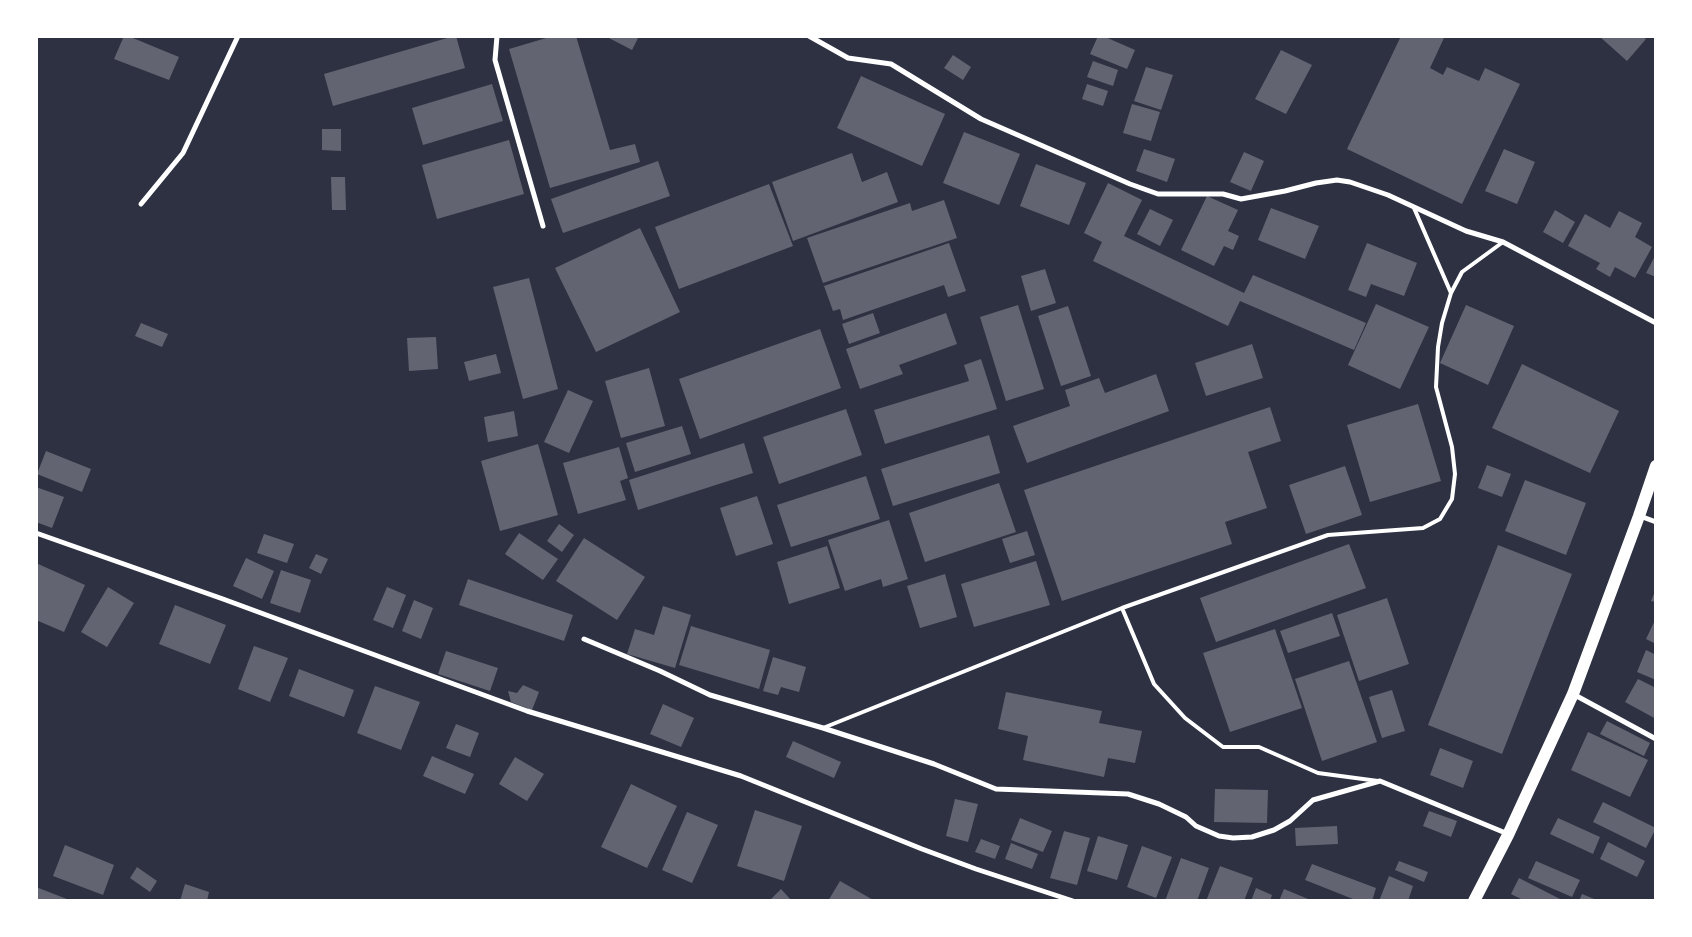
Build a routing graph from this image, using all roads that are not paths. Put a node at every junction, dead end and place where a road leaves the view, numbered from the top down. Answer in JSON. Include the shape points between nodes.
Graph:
{"nodes":[{"id":1,"x":238,"y":36,"type":"edge"},
{"id":2,"x":497,"y":36,"type":"edge"},
{"id":3,"x":810,"y":36,"type":"edge"},
{"id":4,"x":140,"y":204,"type":"dead end"},
{"id":5,"x":1414,"y":208,"type":"junction"},
{"id":6,"x":543,"y":226,"type":"dead end"},
{"id":7,"x":1504,"y":242,"type":"junction"},
{"id":8,"x":1451,"y":293,"type":"junction"},
{"id":9,"x":1656,"y":323,"type":"edge"},
{"id":10,"x":1656,"y":466,"type":"edge"},
{"id":11,"x":1639,"y":516,"type":"junction"},
{"id":12,"x":1656,"y":522,"type":"edge"},
{"id":13,"x":36,"y":533,"type":"edge"},
{"id":14,"x":1122,"y":608,"type":"junction"},
{"id":15,"x":584,"y":639,"type":"dead end"},
{"id":16,"x":1573,"y":694,"type":"junction"},
{"id":17,"x":822,"y":728,"type":"junction"},
{"id":18,"x":1656,"y":739,"type":"edge"},
{"id":19,"x":1380,"y":781,"type":"junction"},
{"id":20,"x":1508,"y":835,"type":"junction"},
{"id":21,"x":1073,"y":901,"type":"edge"},
{"id":22,"x":1474,"y":901,"type":"edge"}],
"edges":[{"from":1,"to":4,"type":"street","via":[[183,152]]},
{"from":2,"to":6,"type":"street","via":[[495,60]]},
{"from":3,"to":5,"type":"street","via":[[848,58],[891,64],[981,119],[1158,194],[1222,194],[1241,200],[1338,180],[1388,195]]},
{"from":5,"to":7,"type":"street"},
{"from":5,"to":8,"type":"lane"},
{"from":7,"to":8,"type":"lane","via":[[1462,272]]},
{"from":7,"to":9,"type":"street"},
{"from":8,"to":14,"type":"lane","via":[[1438,347],[1436,387],[1452,447],[1455,474],[1452,499],[1440,519],[1423,528],[1328,534]]},
{"from":10,"to":11,"type":"main road"},
{"from":11,"to":12,"type":"street"},
{"from":11,"to":16,"type":"main road"},
{"from":13,"to":21,"type":"street","via":[[223,598],[527,711],[741,776],[931,852]]},
{"from":14,"to":17,"type":"lane"},
{"from":14,"to":19,"type":"lane","via":[[1154,684],[1185,718],[1222,746],[1258,747],[1318,773]]},
{"from":15,"to":17,"type":"street","via":[[710,695]]},
{"from":16,"to":18,"type":"street"},
{"from":16,"to":20,"type":"main road"},
{"from":17,"to":19,"type":"street","via":[[934,764],[996,789],[1128,794],[1158,804],[1219,836],[1233,838],[1252,837],[1274,830],[1290,822],[1313,800]]},
{"from":19,"to":20,"type":"street"},
{"from":20,"to":22,"type":"main road"}]}
